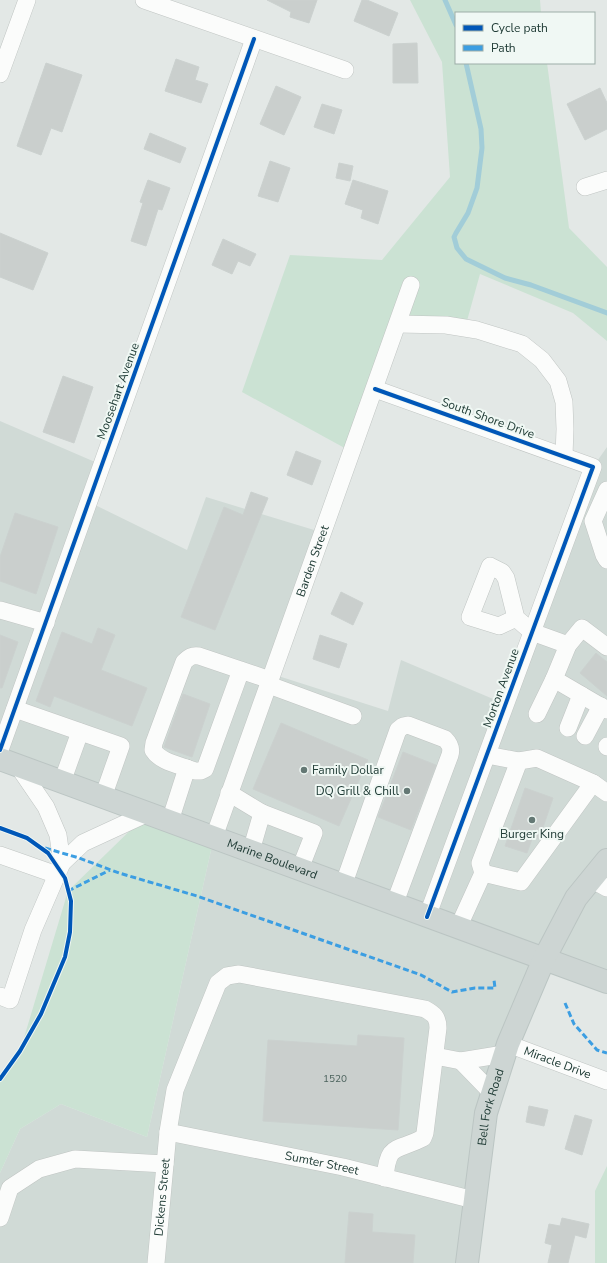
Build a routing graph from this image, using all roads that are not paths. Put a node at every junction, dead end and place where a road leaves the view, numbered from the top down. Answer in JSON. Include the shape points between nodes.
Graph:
{"nodes":[{"id":1,"x":27,"y":0,"type":"edge"},
{"id":2,"x":144,"y":0,"type":"edge"},
{"id":3,"x":254,"y":39,"type":"junction"},
{"id":4,"x":345,"y":70,"type":"dead end"},
{"id":5,"x":0,"y":74,"type":"edge"},
{"id":6,"x":607,"y":180,"type":"edge"},
{"id":7,"x":585,"y":187,"type":"dead end"},
{"id":8,"x":411,"y":285,"type":"dead end"},
{"id":9,"x":398,"y":324,"type":"junction"},
{"id":10,"x":375,"y":389,"type":"junction"},
{"id":11,"x":564,"y":456,"type":"junction"},
{"id":12,"x":593,"y":467,"type":"joint"},
{"id":13,"x":607,"y":490,"type":"edge"},
{"id":14,"x":607,"y":560,"type":"edge"},
{"id":15,"x":0,"y":610,"type":"edge"},
{"id":16,"x":516,"y":618,"type":"dead end"},
{"id":17,"x":46,"y":623,"type":"junction"},
{"id":18,"x":532,"y":632,"type":"junction"},
{"id":19,"x":568,"y":645,"type":"junction"},
{"id":20,"x":607,"y":647,"type":"edge"},
{"id":21,"x":241,"y":670,"type":"junction"},
{"id":22,"x":554,"y":679,"type":"junction"},
{"id":23,"x":270,"y":683,"type":"junction"},
{"id":24,"x":581,"y":695,"type":"junction"},
{"id":25,"x":604,"y":708,"type":"edge"},
{"id":26,"x":15,"y":709,"type":"junction"},
{"id":27,"x":537,"y":714,"type":"dead end"},
{"id":28,"x":353,"y":716,"type":"dead end"},
{"id":29,"x":568,"y":728,"type":"dead end"},
{"id":30,"x":80,"y":732,"type":"junction"},
{"id":31,"x":586,"y":736,"type":"dead end"},
{"id":32,"x":0,"y":750,"type":"edge"},
{"id":33,"x":487,"y":755,"type":"junction"},
{"id":34,"x":519,"y":761,"type":"junction"},
{"id":35,"x":9,"y":762,"type":"edge"},
{"id":36,"x":188,"y":768,"type":"junction"},
{"id":37,"x":62,"y":782,"type":"junction"},
{"id":38,"x":593,"y":783,"type":"junction"},
{"id":39,"x":230,"y":793,"type":"junction"},
{"id":40,"x":607,"y":793,"type":"edge"},
{"id":41,"x":104,"y":797,"type":"junction"},
{"id":42,"x":148,"y":813,"type":"junction"},
{"id":43,"x":262,"y":813,"type":"junction"},
{"id":44,"x":170,"y":821,"type":"junction"},
{"id":45,"x":214,"y":837,"type":"junction"},
{"id":46,"x":251,"y":851,"type":"junction"},
{"id":47,"x":0,"y":855,"type":"edge"},
{"id":48,"x":607,"y":860,"type":"edge"},
{"id":49,"x":60,"y":869,"type":"junction"},
{"id":50,"x":300,"y":870,"type":"junction"},
{"id":51,"x":483,"y":873,"type":"junction"},
{"id":52,"x":599,"y":884,"type":"edge"},
{"id":53,"x":343,"y":886,"type":"junction"},
{"id":54,"x":394,"y":905,"type":"junction"},
{"id":55,"x":427,"y":917,"type":"junction"},
{"id":56,"x":458,"y":928,"type":"junction"},
{"id":57,"x":544,"y":960,"type":"junction"},
{"id":58,"x":607,"y":982,"type":"edge"},
{"id":59,"x":3,"y":1000,"type":"edge"},
{"id":60,"x":506,"y":1049,"type":"junction"},
{"id":61,"x":435,"y":1056,"type":"junction"},
{"id":62,"x":461,"y":1061,"type":"junction"},
{"id":63,"x":607,"y":1081,"type":"edge"},
{"id":64,"x":492,"y":1093,"type":"junction"},
{"id":65,"x":168,"y":1132,"type":"junction"},
{"id":66,"x":165,"y":1164,"type":"junction"},
{"id":67,"x":385,"y":1178,"type":"junction"},
{"id":68,"x":474,"y":1200,"type":"junction"},
{"id":69,"x":0,"y":1218,"type":"edge"},
{"id":70,"x":156,"y":1263,"type":"edge"},
{"id":71,"x":467,"y":1263,"type":"edge"}],
"edges":[{"from":1,"to":5,"type":"street"},
{"from":2,"to":3,"type":"street"},
{"from":3,"to":4,"type":"street"},
{"from":3,"to":17,"type":"street","name":"Moosehart Avenue"},
{"from":6,"to":7,"type":"street"},
{"from":8,"to":9,"type":"street","name":"Barden Street"},
{"from":9,"to":10,"type":"street","name":"Barden Street"},
{"from":9,"to":11,"type":"street","via":[[446,325],[478,330],[522,344],[542,360],[558,381],[564,402]]},
{"from":10,"to":11,"type":"street","name":"South Shore Drive"},
{"from":10,"to":23,"type":"street","name":"Barden Street"},
{"from":11,"to":12,"type":"street","name":"South Shore Drive"},
{"from":12,"to":18,"type":"street","name":"Morton Avenue"},
{"from":13,"to":14,"type":"street","via":[[593,522]]},
{"from":15,"to":17,"type":"street"},
{"from":16,"to":18,"type":"street"},
{"from":17,"to":26,"type":"street","name":"Moosehart Avenue"},
{"from":18,"to":19,"type":"street"},
{"from":18,"to":33,"type":"street","name":"Morton Avenue"},
{"from":19,"to":20,"type":"street","via":[[582,628]]},
{"from":19,"to":22,"type":"street"},
{"from":21,"to":23,"type":"street"},
{"from":21,"to":36,"type":"street","via":[[208,764],[201,771]]},
{"from":21,"to":36,"type":"street","via":[[193,655],[184,662],[153,750],[161,759]]},
{"from":22,"to":24,"type":"street"},
{"from":22,"to":27,"type":"street"},
{"from":23,"to":28,"type":"street"},
{"from":23,"to":39,"type":"street","name":"Barden Street"},
{"from":24,"to":25,"type":"street"},
{"from":24,"to":29,"type":"street"},
{"from":25,"to":31,"type":"street"},
{"from":26,"to":30,"type":"street"},
{"from":26,"to":32,"type":"street","name":"Moosehart Avenue"},
{"from":30,"to":37,"type":"street"},
{"from":30,"to":41,"type":"street","via":[[121,746]]},
{"from":33,"to":34,"type":"street"},
{"from":33,"to":55,"type":"street","name":"Morton Avenue"},
{"from":34,"to":38,"type":"street","via":[[537,758]]},
{"from":34,"to":51,"type":"street","via":[[480,863]]},
{"from":35,"to":37,"type":"main road","name":"Marine Boulevard"},
{"from":35,"to":49,"type":"street","via":[[46,807],[58,835]]},
{"from":36,"to":44,"type":"street"},
{"from":37,"to":41,"type":"main road","name":"Marine Boulevard"},
{"from":38,"to":40,"type":"street"},
{"from":38,"to":51,"type":"street","via":[[522,882]]},
{"from":39,"to":43,"type":"street"},
{"from":39,"to":45,"type":"street","name":"Barden Street"},
{"from":41,"to":42,"type":"main road","name":"Marine Boulevard"},
{"from":42,"to":44,"type":"main road","name":"Marine Boulevard"},
{"from":42,"to":49,"type":"street","via":[[83,843]]},
{"from":43,"to":46,"type":"street"},
{"from":43,"to":50,"type":"street","via":[[314,832]]},
{"from":44,"to":45,"type":"main road","name":"Marine Boulevard"},
{"from":45,"to":46,"type":"main road","name":"Marine Boulevard"},
{"from":46,"to":50,"type":"main road","name":"Marine Boulevard"},
{"from":47,"to":49,"type":"street"},
{"from":48,"to":52,"type":"main road","name":"Bell Fork Road"},
{"from":49,"to":59,"type":"street"},
{"from":50,"to":53,"type":"main road","name":"Marine Boulevard"},
{"from":51,"to":56,"type":"street"},
{"from":52,"to":57,"type":"main road","name":"Bell Fork Road","via":[[576,898]]},
{"from":53,"to":54,"type":"main road","name":"Marine Boulevard"},
{"from":53,"to":54,"type":"street","via":[[398,730],[408,725],[445,739],[451,749]]},
{"from":54,"to":55,"type":"main road","name":"Marine Boulevard"},
{"from":55,"to":56,"type":"main road","name":"Marine Boulevard"},
{"from":56,"to":57,"type":"main road","name":"Marine Boulevard"},
{"from":57,"to":58,"type":"main road","name":"Marine Boulevard"},
{"from":57,"to":60,"type":"main road","name":"Bell Fork Road"},
{"from":60,"to":62,"type":"street"},
{"from":60,"to":63,"type":"street","name":"Miracle Drive"},
{"from":60,"to":64,"type":"main road","name":"Bell Fork Road"},
{"from":61,"to":62,"type":"street"},
{"from":61,"to":65,"type":"street","name":"Dickens Street","via":[[438,1020],[425,1009],[239,974],[227,976],[218,983],[175,1090]]},
{"from":61,"to":67,"type":"street","via":[[423,1138],[397,1148],[389,1154]]},
{"from":62,"to":64,"type":"street"},
{"from":64,"to":68,"type":"main road","name":"Bell Fork Road","via":[[486,1113]]},
{"from":65,"to":66,"type":"street","name":"Dickens Street"},
{"from":65,"to":67,"type":"street","name":"Sumter Street","via":[[343,1167]]},
{"from":66,"to":69,"type":"street","via":[[75,1159],[38,1169],[10,1188]]},
{"from":66,"to":70,"type":"street","name":"Dickens Street"},
{"from":67,"to":68,"type":"street","name":"Sumter Street"},
{"from":68,"to":71,"type":"main road","name":"Bell Fork Road"}]}
